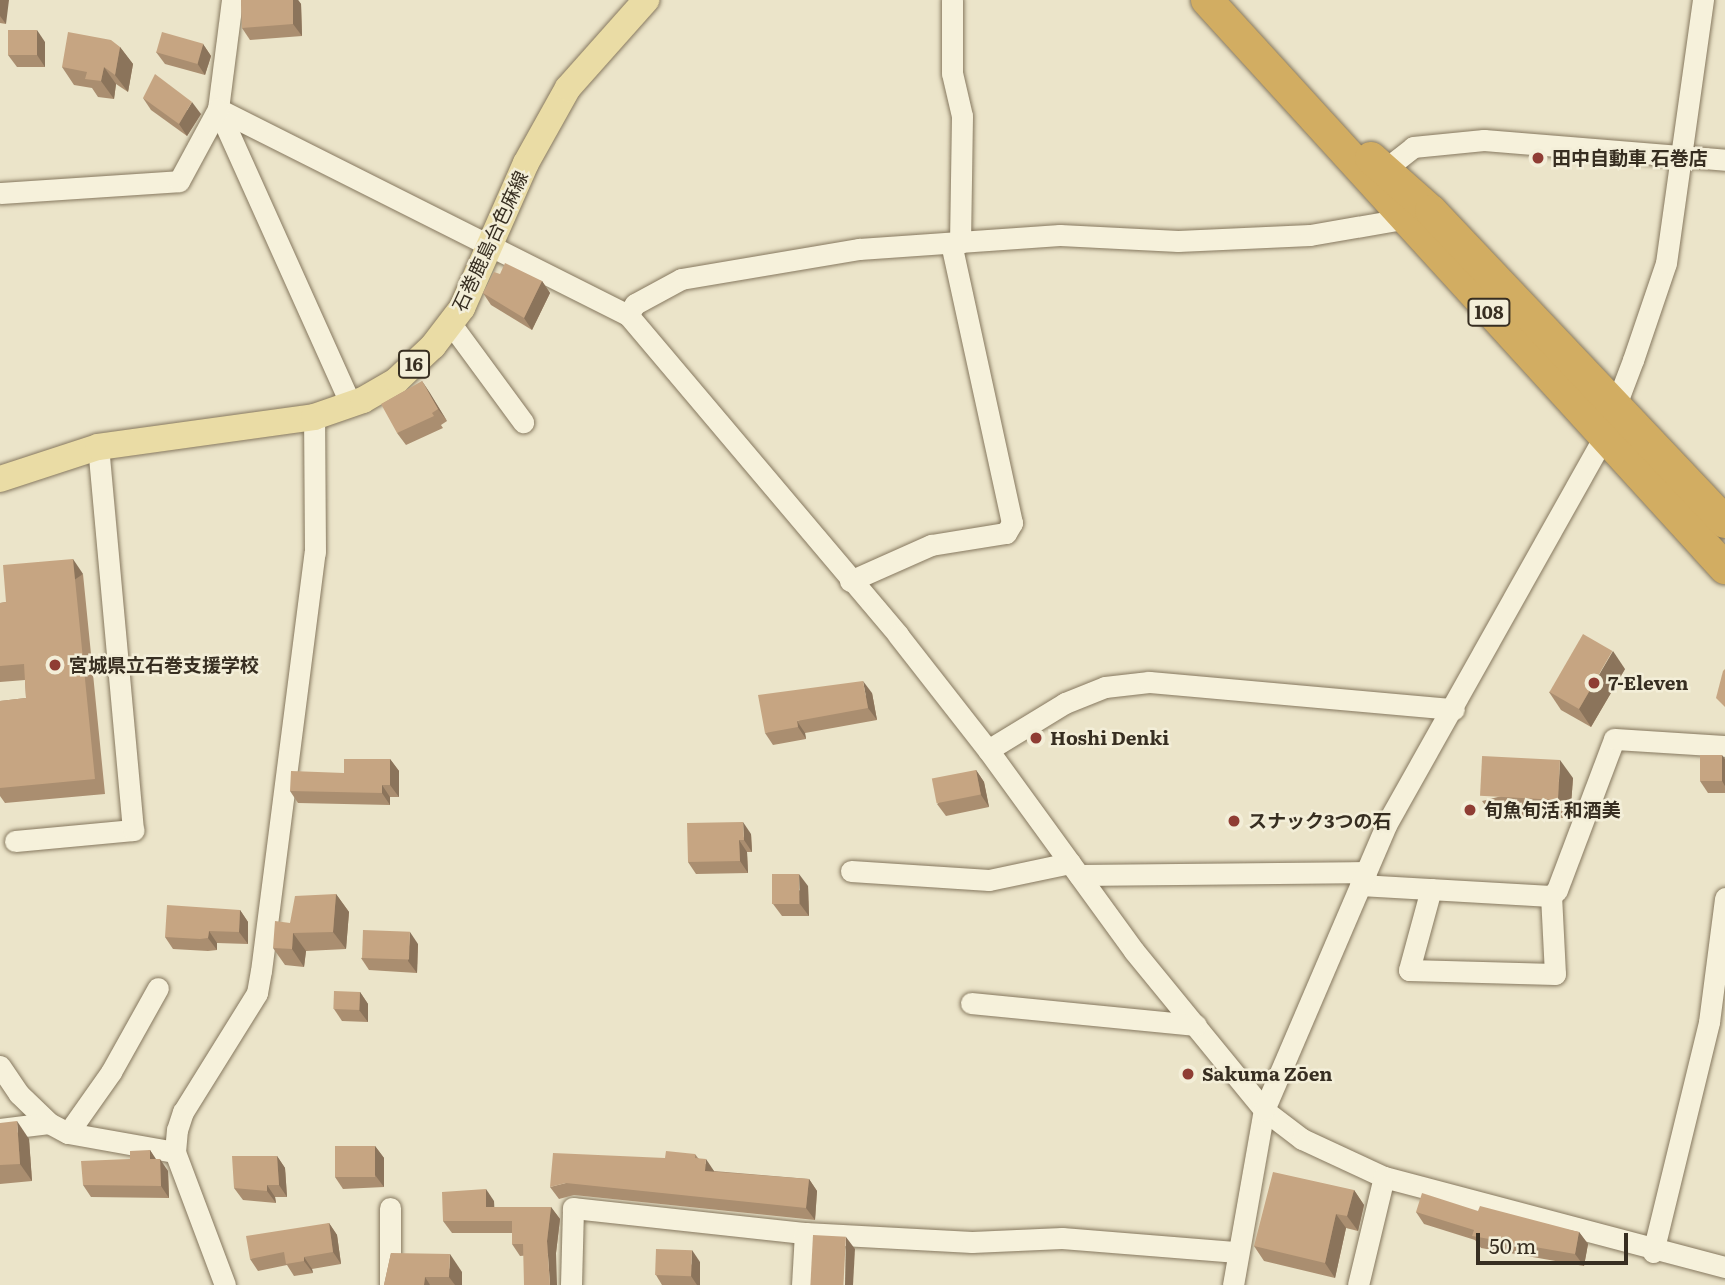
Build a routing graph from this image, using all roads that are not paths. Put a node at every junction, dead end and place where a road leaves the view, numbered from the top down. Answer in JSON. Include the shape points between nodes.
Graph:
{"nodes":[{"id":1,"x":232,"y":0,"type":"edge"},
{"id":2,"x":646,"y":0,"type":"edge"},
{"id":3,"x":952,"y":0,"type":"edge"},
{"id":4,"x":1207,"y":0,"type":"edge"},
{"id":5,"x":1703,"y":0,"type":"edge"},
{"id":6,"x":1255,"y":54,"type":"junction"},
{"id":7,"x":218,"y":109,"type":"junction"},
{"id":8,"x":1685,"y":156,"type":"junction"},
{"id":9,"x":1725,"y":160,"type":"edge"},
{"id":10,"x":1384,"y":170,"type":"junction"},
{"id":11,"x":0,"y":193,"type":"edge"},
{"id":12,"x":1403,"y":219,"type":"junction"},
{"id":13,"x":956,"y":243,"type":"junction"},
{"id":14,"x":490,"y":249,"type":"junction"},
{"id":15,"x":628,"y":315,"type":"junction"},
{"id":16,"x":451,"y":324,"type":"junction"},
{"id":17,"x":351,"y":405,"type":"junction"},
{"id":18,"x":1616,"y":406,"type":"junction"},
{"id":19,"x":314,"y":418,"type":"junction"},
{"id":20,"x":523,"y":422,"type":"dead end"},
{"id":21,"x":1603,"y":439,"type":"junction"},
{"id":22,"x":98,"y":447,"type":"junction"},
{"id":23,"x":0,"y":479,"type":"edge"},
{"id":24,"x":1725,"y":522,"type":"edge"},
{"id":25,"x":1725,"y":568,"type":"edge"},
{"id":26,"x":850,"y":581,"type":"junction"},
{"id":27,"x":1454,"y":709,"type":"junction"},
{"id":28,"x":1725,"y":746,"type":"edge"},
{"id":29,"x":988,"y":750,"type":"junction"},
{"id":30,"x":15,"y":841,"type":"dead end"},
{"id":31,"x":1074,"y":869,"type":"junction"},
{"id":32,"x":852,"y":871,"type":"dead end"},
{"id":33,"x":1363,"y":878,"type":"junction"},
{"id":34,"x":1431,"y":889,"type":"junction"},
{"id":35,"x":1551,"y":896,"type":"junction"},
{"id":36,"x":1725,"y":898,"type":"edge"},
{"id":37,"x":158,"y":988,"type":"dead end"},
{"id":38,"x":971,"y":1003,"type":"dead end"},
{"id":39,"x":1196,"y":1025,"type":"junction"},
{"id":40,"x":0,"y":1066,"type":"edge"},
{"id":41,"x":1264,"y":1110,"type":"junction"},
{"id":42,"x":48,"y":1123,"type":"junction"},
{"id":43,"x":0,"y":1129,"type":"edge"},
{"id":44,"x":68,"y":1133,"type":"junction"},
{"id":45,"x":175,"y":1152,"type":"junction"},
{"id":46,"x":1384,"y":1177,"type":"junction"},
{"id":47,"x":390,"y":1208,"type":"dead end"},
{"id":48,"x":805,"y":1233,"type":"junction"},
{"id":49,"x":1237,"y":1252,"type":"junction"},
{"id":50,"x":1653,"y":1252,"type":"junction"},
{"id":51,"x":1725,"y":1267,"type":"edge"},
{"id":52,"x":225,"y":1285,"type":"edge"},
{"id":53,"x":390,"y":1285,"type":"edge"},
{"id":54,"x":571,"y":1285,"type":"edge"},
{"id":55,"x":802,"y":1285,"type":"edge"},
{"id":56,"x":1233,"y":1285,"type":"edge"},
{"id":57,"x":1358,"y":1285,"type":"edge"}],
"edges":[{"from":1,"to":7,"type":"street"},
{"from":2,"to":14,"type":"main road","name":"石巻鹿島台色麻線","number":"16","via":[[568,88],[549,117]]},
{"from":3,"to":13,"type":"street","via":[[952,74],[962,116]]},
{"from":4,"to":6,"type":"highway","number":"108"},
{"from":5,"to":8,"type":"street"},
{"from":6,"to":10,"type":"highway","number":"108"},
{"from":6,"to":12,"type":"highway","number":"108"},
{"from":7,"to":11,"type":"street","via":[[179,181]]},
{"from":7,"to":14,"type":"street"},
{"from":7,"to":17,"type":"street"},
{"from":8,"to":9,"type":"street"},
{"from":8,"to":10,"type":"street","via":[[1484,140],[1429,142],[1413,147]]},
{"from":8,"to":18,"type":"street","via":[[1666,263]]},
{"from":10,"to":18,"type":"highway","number":"108","via":[[1431,211]]},
{"from":12,"to":13,"type":"street","via":[[1310,235],[1178,241],[1060,235]]},
{"from":12,"to":21,"type":"highway","number":"108"},
{"from":13,"to":15,"type":"street","via":[[859,248],[681,279],[635,304]]},
{"from":13,"to":26,"type":"street","via":[[1012,523],[1006,533],[931,545]]},
{"from":14,"to":15,"type":"street"},
{"from":14,"to":16,"type":"main road","name":"石巻鹿島台色麻線","number":"16"},
{"from":15,"to":26,"type":"street"},
{"from":16,"to":17,"type":"main road","name":"石巻鹿島台色麻線","number":"16","via":[[397,380]]},
{"from":16,"to":20,"type":"street"},
{"from":17,"to":19,"type":"main road","name":"石巻鹿島台色麻線","number":"16"},
{"from":18,"to":21,"type":"street"},
{"from":18,"to":24,"type":"highway","number":"108"},
{"from":19,"to":22,"type":"main road","name":"石巻鹿島台色麻線","number":"16"},
{"from":19,"to":45,"type":"street","via":[[315,552],[261,971],[251,1003],[183,1112]]},
{"from":21,"to":25,"type":"highway","number":"108"},
{"from":21,"to":27,"type":"street"},
{"from":22,"to":23,"type":"main road","name":"石巻鹿島台色麻線","number":"16"},
{"from":22,"to":30,"type":"street","via":[[133,830]]},
{"from":26,"to":29,"type":"street"},
{"from":27,"to":29,"type":"street","via":[[1149,682],[1105,687],[1065,703]]},
{"from":27,"to":33,"type":"street","via":[[1385,825]]},
{"from":28,"to":35,"type":"street","via":[[1614,739]]},
{"from":29,"to":31,"type":"street"},
{"from":31,"to":32,"type":"street","via":[[989,880]]},
{"from":31,"to":33,"type":"street"},
{"from":31,"to":39,"type":"street"},
{"from":33,"to":34,"type":"street"},
{"from":33,"to":41,"type":"street"},
{"from":34,"to":35,"type":"street"},
{"from":34,"to":35,"type":"street","via":[[1409,970],[1555,974]]},
{"from":36,"to":50,"type":"street","via":[[1709,1022]]},
{"from":37,"to":44,"type":"street","via":[[111,1072]]},
{"from":38,"to":39,"type":"street"},
{"from":39,"to":41,"type":"street"},
{"from":40,"to":42,"type":"street","via":[[19,1094]]},
{"from":41,"to":46,"type":"street","via":[[1302,1139]]},
{"from":41,"to":49,"type":"street"},
{"from":42,"to":43,"type":"street"},
{"from":42,"to":44,"type":"street"},
{"from":44,"to":45,"type":"street"},
{"from":45,"to":52,"type":"street"},
{"from":46,"to":50,"type":"street"},
{"from":46,"to":57,"type":"street"},
{"from":47,"to":53,"type":"street"},
{"from":48,"to":49,"type":"street","via":[[972,1242],[1075,1238]]},
{"from":48,"to":54,"type":"street","via":[[573,1208]]},
{"from":48,"to":55,"type":"street"},
{"from":49,"to":56,"type":"street"},
{"from":50,"to":51,"type":"street"}]}
